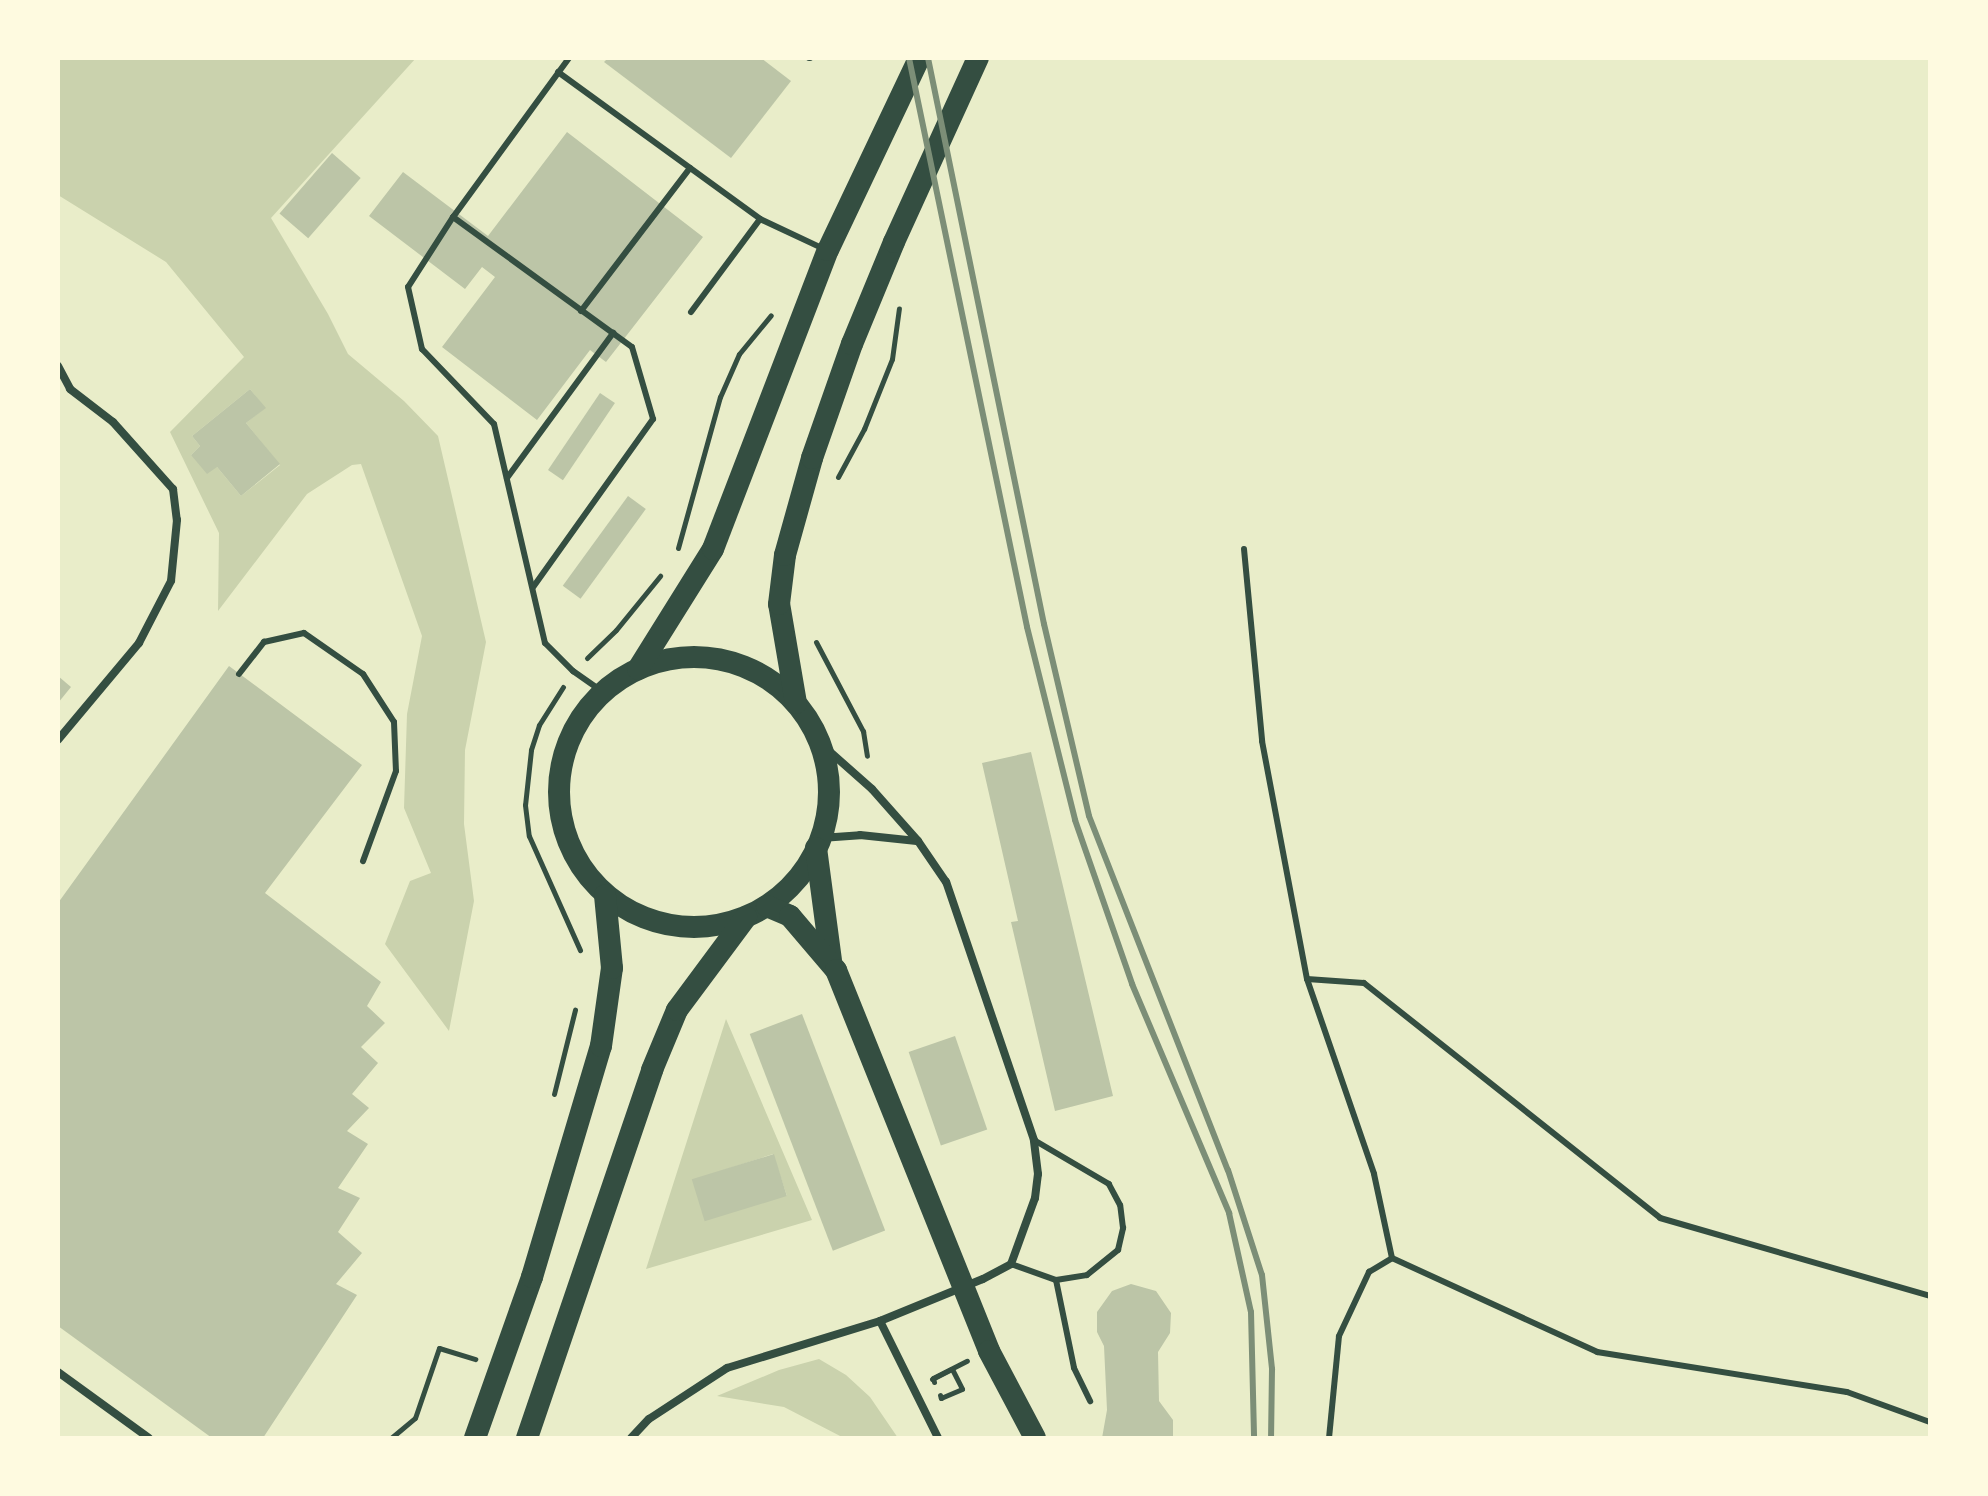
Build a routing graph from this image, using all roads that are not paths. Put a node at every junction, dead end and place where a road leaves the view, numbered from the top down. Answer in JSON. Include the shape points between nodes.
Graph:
{"nodes":[{"id":1,"x":569,"y":58,"type":"edge"},
{"id":2,"x":919,"y":58,"type":"edge"},
{"id":3,"x":978,"y":60,"type":"edge"},
{"id":4,"x":558,"y":72,"type":"junction"},
{"id":5,"x":690,"y":168,"type":"junction"},
{"id":6,"x":453,"y":217,"type":"junction"},
{"id":7,"x":760,"y":219,"type":"junction"},
{"id":8,"x":828,"y":250,"type":"junction"},
{"id":9,"x":581,"y":311,"type":"junction"},
{"id":10,"x":691,"y":312,"type":"dead end"},
{"id":11,"x":613,"y":333,"type":"junction"},
{"id":12,"x":58,"y":366,"type":"edge"},
{"id":13,"x":507,"y":478,"type":"junction"},
{"id":14,"x":1244,"y":549,"type":"dead end"},
{"id":15,"x":533,"y":587,"type":"junction"},
{"id":16,"x":638,"y":669,"type":"junction"},
{"id":17,"x":239,"y":674,"type":"dead end"},
{"id":18,"x":603,"y":692,"type":"junction"},
{"id":19,"x":796,"y":703,"type":"junction"},
{"id":20,"x":58,"y":740,"type":"edge"},
{"id":21,"x":820,"y":743,"type":"junction"},
{"id":22,"x":918,"y":841,"type":"junction"},
{"id":23,"x":819,"y":843,"type":"junction"},
{"id":24,"x":363,"y":861,"type":"dead end"},
{"id":25,"x":605,"y":895,"type":"junction"},
{"id":26,"x":767,"y":906,"type":"junction"},
{"id":27,"x":747,"y":916,"type":"junction"},
{"id":28,"x":833,"y":965,"type":"junction"},
{"id":29,"x":1307,"y":979,"type":"junction"},
{"id":30,"x":1034,"y":1140,"type":"junction"},
{"id":31,"x":1392,"y":1258,"type":"junction"},
{"id":32,"x":1011,"y":1264,"type":"junction"},
{"id":33,"x":1056,"y":1280,"type":"junction"},
{"id":34,"x":1930,"y":1296,"type":"edge"},
{"id":35,"x":880,"y":1321,"type":"junction"},
{"id":36,"x":58,"y":1372,"type":"edge"},
{"id":37,"x":1090,"y":1401,"type":"dead end"},
{"id":38,"x":1930,"y":1422,"type":"edge"},
{"id":39,"x":149,"y":1438,"type":"edge"},
{"id":40,"x":475,"y":1438,"type":"edge"},
{"id":41,"x":527,"y":1438,"type":"edge"},
{"id":42,"x":631,"y":1438,"type":"edge"},
{"id":43,"x":938,"y":1438,"type":"edge"},
{"id":44,"x":1035,"y":1438,"type":"edge"},
{"id":45,"x":1329,"y":1438,"type":"edge"}],
"edges":[{"from":1,"to":4,"type":"lane"},
{"from":2,"to":8,"type":"highway"},
{"from":3,"to":19,"type":"highway","via":[[852,344],[812,458],[785,555],[779,604]]},
{"from":4,"to":5,"type":"lane"},
{"from":4,"to":6,"type":"lane"},
{"from":5,"to":7,"type":"lane"},
{"from":5,"to":9,"type":"lane"},
{"from":6,"to":9,"type":"lane"},
{"from":6,"to":13,"type":"lane","via":[[408,287],[422,349],[494,424]]},
{"from":7,"to":8,"type":"lane"},
{"from":7,"to":10,"type":"lane"},
{"from":8,"to":16,"type":"highway","via":[[713,549]]},
{"from":9,"to":11,"type":"lane"},
{"from":11,"to":13,"type":"lane"},
{"from":11,"to":15,"type":"lane","via":[[632,347],[653,419]]},
{"from":12,"to":20,"type":"street","via":[[70,389],[113,422],[173,489],[177,520],[171,581],[139,643]]},
{"from":13,"to":15,"type":"lane"},
{"from":14,"to":29,"type":"lane","via":[[1262,741]]},
{"from":15,"to":18,"type":"lane","via":[[545,643]]},
{"from":16,"to":18,"type":"highway"},
{"from":16,"to":19,"type":"highway","via":[[686,657],[723,661],[758,673]]},
{"from":17,"to":24,"type":"lane","via":[[264,642],[304,633],[363,674],[394,722],[396,771]]},
{"from":18,"to":25,"type":"highway","via":[[570,738],[558,794],[571,849]]},
{"from":19,"to":21,"type":"highway"},
{"from":21,"to":22,"type":"street","via":[[872,789]]},
{"from":21,"to":23,"type":"highway","via":[[828,807]]},
{"from":22,"to":23,"type":"street","via":[[860,835]]},
{"from":22,"to":30,"type":"street","via":[[946,882]]},
{"from":23,"to":26,"type":"highway","via":[[807,867]]},
{"from":23,"to":28,"type":"highway"},
{"from":25,"to":27,"type":"highway","via":[[659,923],[718,925]]},
{"from":25,"to":40,"type":"highway","via":[[612,968],[601,1046],[532,1277]]},
{"from":26,"to":27,"type":"highway"},
{"from":26,"to":28,"type":"highway","via":[[790,916]]},
{"from":27,"to":41,"type":"highway","via":[[677,1010]]},
{"from":28,"to":44,"type":"highway","via":[[989,1351]]},
{"from":29,"to":31,"type":"lane","via":[[1374,1174]]},
{"from":29,"to":34,"type":"lane","via":[[1364,983],[1660,1218]]},
{"from":30,"to":32,"type":"street","via":[[1035,1198]]},
{"from":30,"to":33,"type":"lane","via":[[1109,1184],[1120,1205],[1123,1228],[1118,1250],[1087,1275]]},
{"from":31,"to":38,"type":"lane","via":[[1597,1352],[1847,1392]]},
{"from":31,"to":45,"type":"lane","via":[[1369,1272],[1339,1336]]},
{"from":32,"to":33,"type":"lane"},
{"from":32,"to":35,"type":"street"},
{"from":33,"to":37,"type":"lane","via":[[1074,1368]]},
{"from":35,"to":42,"type":"street","via":[[727,1368],[649,1419]]},
{"from":35,"to":43,"type":"street"},
{"from":36,"to":39,"type":"street"}]}
